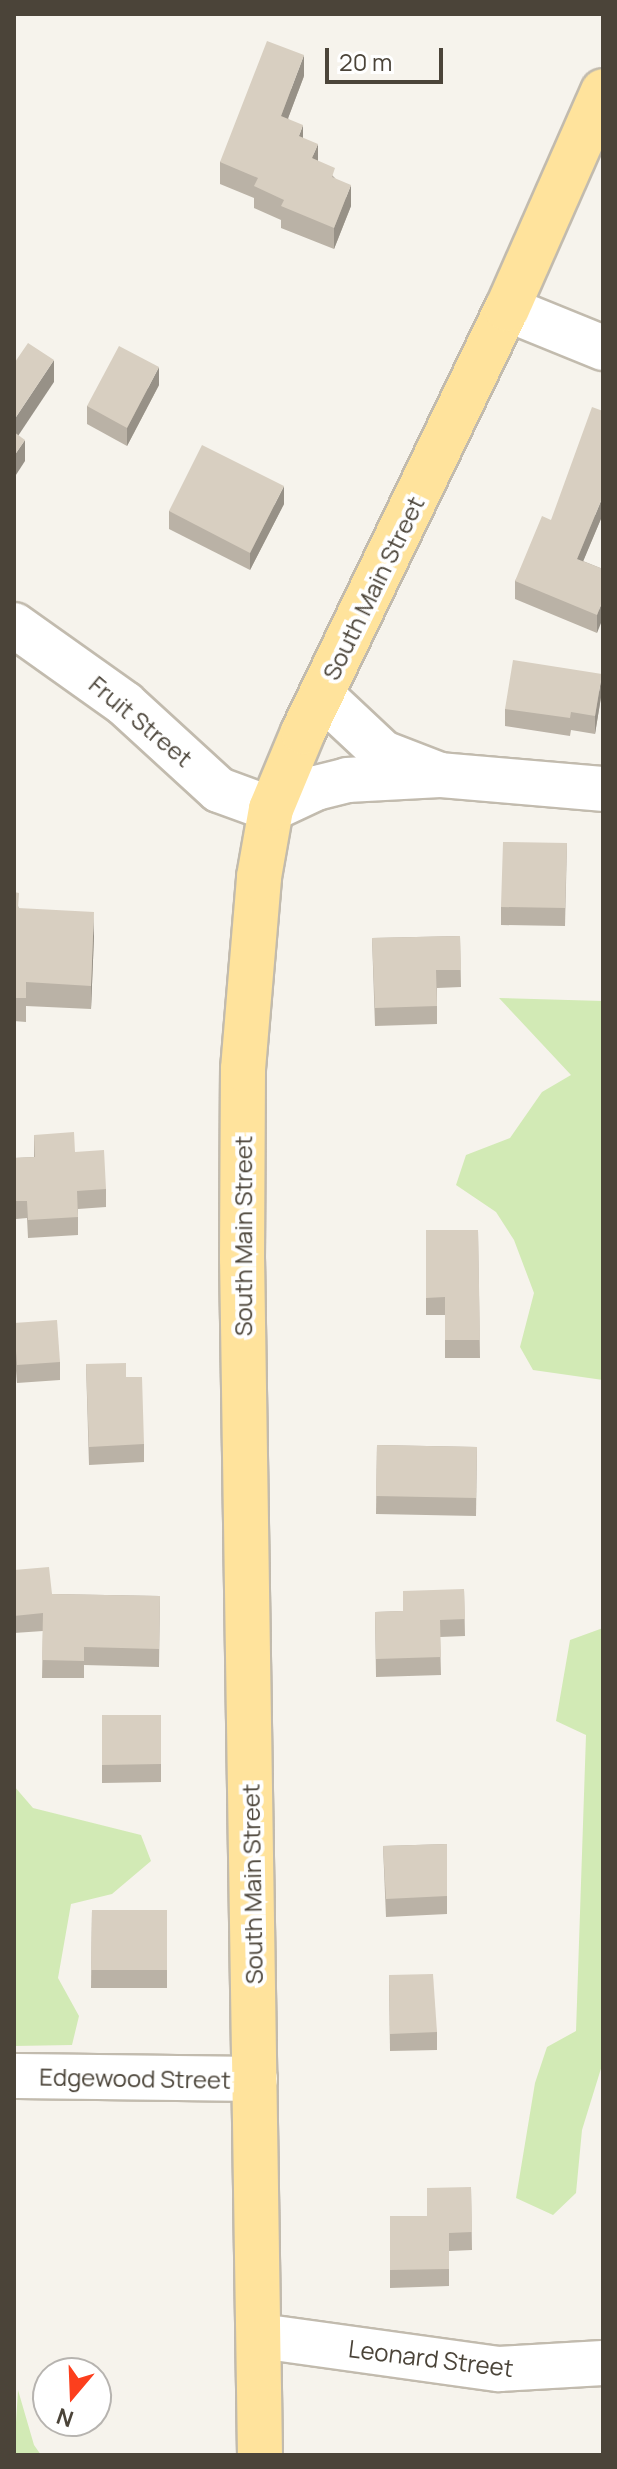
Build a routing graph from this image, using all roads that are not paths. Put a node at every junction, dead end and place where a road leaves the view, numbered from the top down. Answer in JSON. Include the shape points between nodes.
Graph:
{"nodes":[{"id":1,"x":603,"y":91,"type":"edge"},
{"id":2,"x":507,"y":309,"type":"junction"},
{"id":3,"x":603,"y":348,"type":"edge"},
{"id":4,"x":14,"y":625,"type":"edge"},
{"id":5,"x":321,"y":695,"type":"junction"},
{"id":6,"x":440,"y":775,"type":"junction"},
{"id":7,"x":603,"y":789,"type":"edge"},
{"id":8,"x":271,"y":809,"type":"junction"},
{"id":9,"x":14,"y":2076,"type":"edge"},
{"id":10,"x":255,"y":2079,"type":"junction"},
{"id":11,"x":260,"y":2336,"type":"junction"},
{"id":12,"x":603,"y":2363,"type":"edge"},
{"id":13,"x":260,"y":2455,"type":"edge"}],
"edges":[{"from":1,"to":2,"type":"main road","name":"South Main Street"},
{"from":2,"to":3,"type":"street"},
{"from":2,"to":5,"type":"main road","name":"South Main Street"},
{"from":4,"to":8,"type":"street","name":"Fruit Street","via":[[125,704],[219,790]]},
{"from":5,"to":6,"type":"street","via":[[383,753]]},
{"from":5,"to":8,"type":"main road","name":"South Main Street"},
{"from":6,"to":7,"type":"street"},
{"from":6,"to":8,"type":"street","via":[[347,780]]},
{"from":8,"to":10,"type":"main road","name":"South Main Street","via":[[259,877],[243,1069]]},
{"from":9,"to":10,"type":"street","name":"Edgewood Street"},
{"from":10,"to":11,"type":"main road","name":"South Main Street"},
{"from":11,"to":12,"type":"street","name":"Leonard Street","via":[[499,2369]]},
{"from":11,"to":13,"type":"main road","name":"South Main Street"}]}
